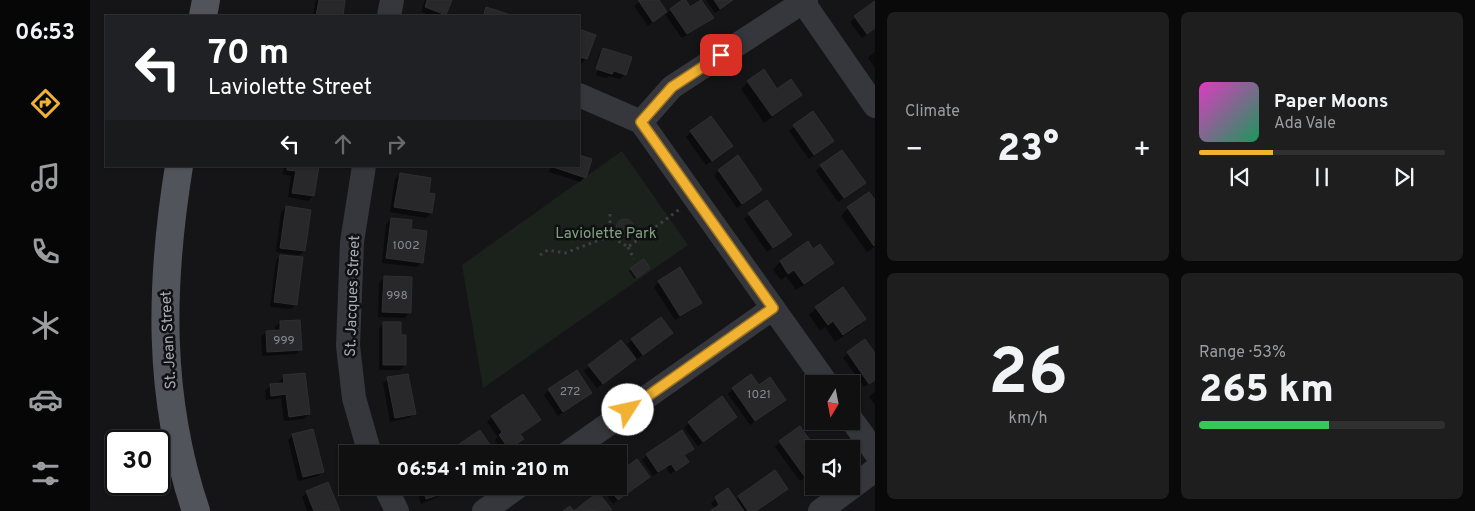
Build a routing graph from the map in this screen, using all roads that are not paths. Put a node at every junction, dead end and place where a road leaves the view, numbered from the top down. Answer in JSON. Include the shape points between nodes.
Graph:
{"nodes":[{"id":1,"x":206,"y":0,"type":"edge"},
{"id":2,"x":392,"y":0,"type":"edge"},
{"id":3,"x":804,"y":1,"type":"edge"},
{"id":4,"x":203,"y":15,"type":"edge"},
{"id":5,"x":389,"y":15,"type":"edge"},
{"id":6,"x":580,"y":95,"type":"edge"},
{"id":7,"x":875,"y":106,"type":"edge"},
{"id":8,"x":641,"y":122,"type":"junction"},
{"id":9,"x":179,"y":167,"type":"edge"},
{"id":10,"x":364,"y":167,"type":"edge"},
{"id":11,"x":773,"y":308,"type":"junction"},
{"id":12,"x":821,"y":375,"type":"edge"},
{"id":13,"x":859,"y":430,"type":"edge"},
{"id":14,"x":367,"y":445,"type":"edge"},
{"id":15,"x":579,"y":445,"type":"edge"},
{"id":16,"x":875,"y":452,"type":"edge"},
{"id":17,"x":875,"y":470,"type":"edge"},
{"id":18,"x":389,"y":495,"type":"edge"},
{"id":19,"x":506,"y":495,"type":"edge"},
{"id":20,"x":196,"y":511,"type":"edge"},
{"id":21,"x":397,"y":511,"type":"edge"},
{"id":22,"x":484,"y":511,"type":"edge"},
{"id":23,"x":820,"y":511,"type":"edge"}],
"edges":[{"from":1,"to":4,"type":"main road"},
{"from":2,"to":5,"type":"street"},
{"from":3,"to":7,"type":"street"},
{"from":3,"to":8,"type":"street","via":[[672,87]]},
{"from":6,"to":8,"type":"street"},
{"from":8,"to":11,"type":"street"},
{"from":9,"to":20,"type":"main road","name":"St. Jean Street","via":[[166,262],[165,334],[175,430]]},
{"from":10,"to":14,"type":"street","name":"St. Jacques Street","via":[[352,242],[348,346],[354,398]]},
{"from":11,"to":12,"type":"street"},
{"from":11,"to":15,"type":"street"},
{"from":13,"to":16,"type":"street"},
{"from":17,"to":23,"type":"street"},
{"from":18,"to":21,"type":"street"},
{"from":19,"to":22,"type":"street"}]}
